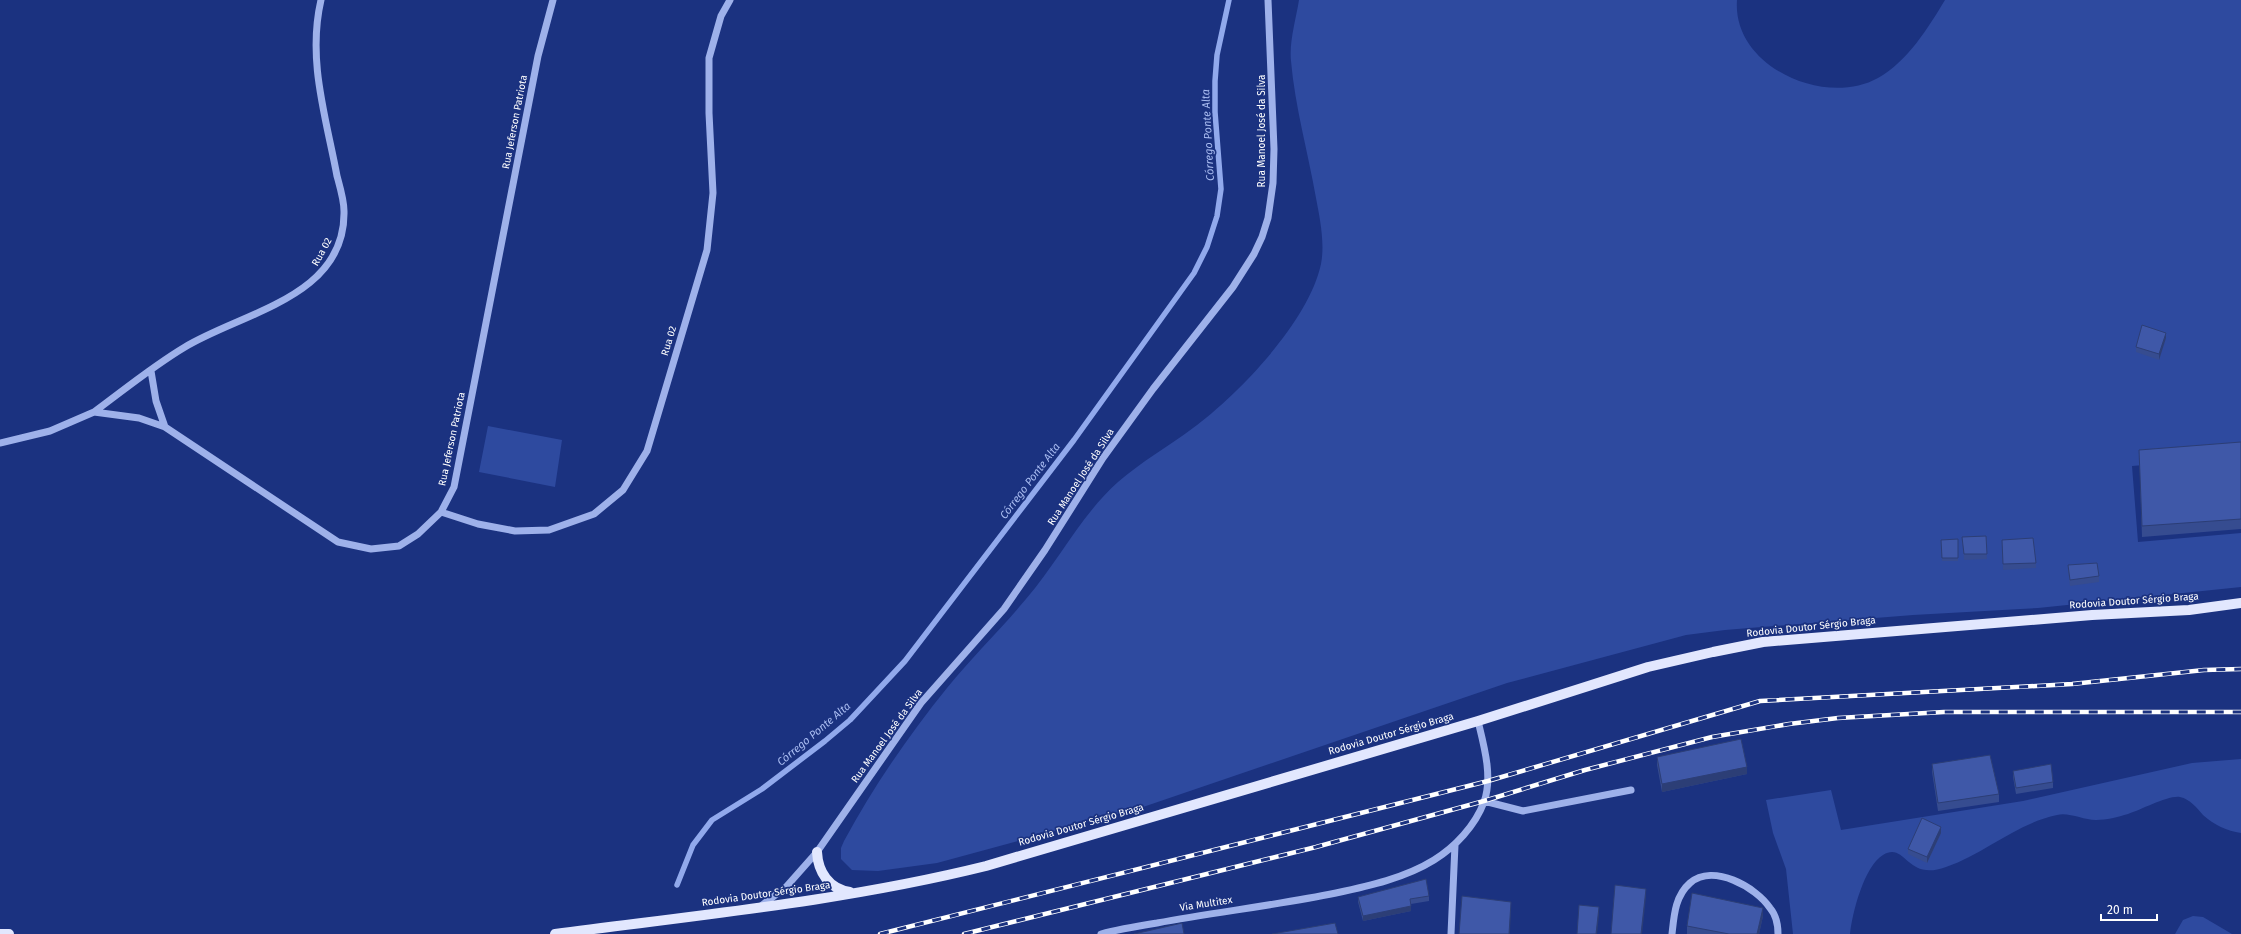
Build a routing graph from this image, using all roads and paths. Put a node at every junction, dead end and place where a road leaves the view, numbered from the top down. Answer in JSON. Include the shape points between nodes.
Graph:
{"nodes":[{"id":1,"x":321,"y":0,"type":"edge"},
{"id":2,"x":553,"y":0,"type":"edge"},
{"id":3,"x":730,"y":0,"type":"edge"},
{"id":4,"x":1268,"y":0,"type":"edge"},
{"id":5,"x":151,"y":371,"type":"junction"},
{"id":6,"x":94,"y":412,"type":"junction"},
{"id":7,"x":165,"y":427,"type":"junction"},
{"id":8,"x":0,"y":443,"type":"edge"},
{"id":9,"x":441,"y":512,"type":"junction"},
{"id":10,"x":2241,"y":603,"type":"edge"},
{"id":11,"x":1478,"y":721,"type":"junction"},
{"id":12,"x":1631,"y":790,"type":"dead end"},
{"id":13,"x":1484,"y":801,"type":"junction"},
{"id":14,"x":1455,"y":845,"type":"junction"},
{"id":15,"x":817,"y":852,"type":"junction"},
{"id":16,"x":854,"y":893,"type":"junction"},
{"id":17,"x":760,"y":907,"type":"junction"},
{"id":18,"x":0,"y":934,"type":"edge"},
{"id":19,"x":9,"y":934,"type":"edge"},
{"id":20,"x":555,"y":934,"type":"edge"},
{"id":21,"x":1101,"y":934,"type":"edge"},
{"id":22,"x":1451,"y":934,"type":"edge"},
{"id":23,"x":1672,"y":934,"type":"edge"},
{"id":24,"x":1778,"y":934,"type":"edge"}],
"edges":[{"from":1,"to":5,"type":"street","name":"Rua 02","via":[[316,21],[316,59],[320,101],[344,211],[340,244],[324,272],[295,294],[185,347]]},
{"from":2,"to":9,"type":"street","name":"Rua Jeferson Patriota","via":[[538,56],[454,487]]},
{"from":3,"to":9,"type":"street","name":"Rua 02","via":[[720,16],[710,58],[708,113],[713,193],[707,250],[646,451],[623,490],[594,514],[549,530],[508,530]]},
{"from":4,"to":15,"type":"street","name":"Rua Manoel José da Silva","via":[[1273,183],[1268,218],[1254,254],[1233,287],[1103,458],[1004,610],[922,703]]},
{"from":5,"to":6,"type":"street","name":"Rua 02"},
{"from":5,"to":7,"type":"street","via":[[156,402]]},
{"from":6,"to":7,"type":"street","name":"Rua Jeferson Patriota","via":[[139,418]]},
{"from":6,"to":8,"type":"street","via":[[50,431]]},
{"from":7,"to":9,"type":"street","name":"Rua Jeferson Patriota","via":[[338,542],[371,549],[399,546],[418,534]]},
{"from":10,"to":11,"type":"main road","name":"Rodovia Doutor Sérgio Braga","via":[[2189,610],[2037,619],[1763,642],[1648,667]]},
{"from":11,"to":13,"type":"street","name":"Via Multitex","via":[[1488,781]]},
{"from":11,"to":16,"type":"main road","name":"Rodovia Doutor Sérgio Braga","via":[[986,866],[925,881]]},
{"from":12,"to":13,"type":"street","via":[[1523,811]]},
{"from":13,"to":14,"type":"street","name":"Via Multitex","via":[[1469,828]]},
{"from":14,"to":21,"type":"street","name":"Via Multitex","via":[[1421,867],[1386,880],[1316,897]]},
{"from":14,"to":22,"type":"street"},
{"from":15,"to":16,"type":"main road","via":[[818,864],[832,886]]},
{"from":15,"to":17,"type":"street","name":"Rua Manoel José da Silva","via":[[786,886]]},
{"from":16,"to":17,"type":"main road","name":"Rodovia Doutor Sérgio Braga"},
{"from":17,"to":20,"type":"main road","name":"Rodovia Doutor Sérgio Braga"},
{"from":18,"to":19,"type":"main road"},
{"from":23,"to":24,"type":"street","via":[[1681,894],[1697,878],[1712,876],[1744,886],[1759,895],[1775,917]]}]}
